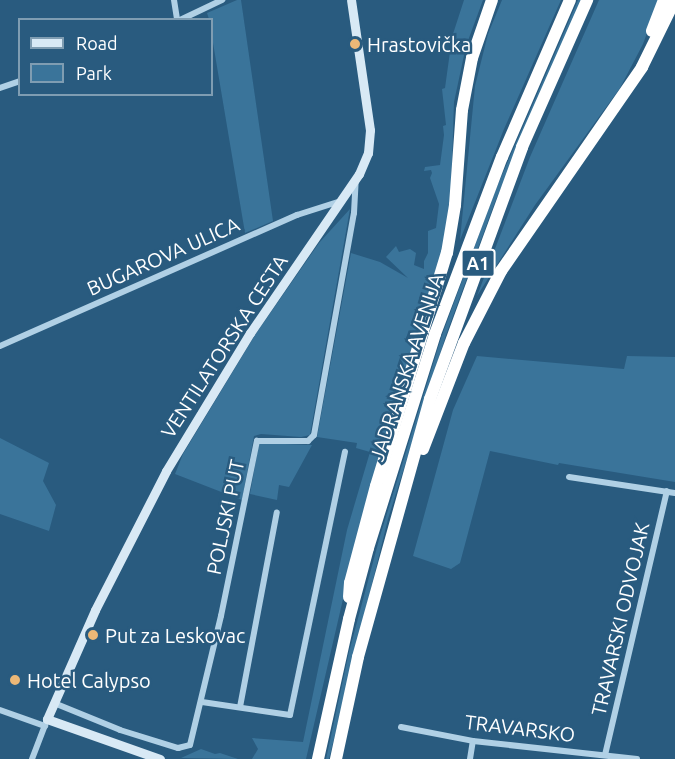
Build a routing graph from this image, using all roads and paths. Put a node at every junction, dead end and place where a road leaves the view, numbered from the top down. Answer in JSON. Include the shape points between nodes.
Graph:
{"nodes":[{"id":1,"x":174,"y":0,"type":"edge"},
{"id":2,"x":222,"y":0,"type":"edge"},
{"id":3,"x":351,"y":0,"type":"edge"},
{"id":4,"x":492,"y":0,"type":"edge"},
{"id":5,"x":570,"y":0,"type":"edge"},
{"id":6,"x":587,"y":0,"type":"edge"},
{"id":7,"x":664,"y":0,"type":"edge"},
{"id":8,"x":675,"y":0,"type":"edge"},
{"id":9,"x":178,"y":18,"type":"edge"},
{"id":10,"x":182,"y":18,"type":"edge"},
{"id":11,"x":18,"y":82,"type":"edge"},
{"id":12,"x":631,"y":82,"type":"junction"},
{"id":13,"x":0,"y":88,"type":"edge"},
{"id":14,"x":356,"y":178,"type":"junction"},
{"id":15,"x":341,"y":201,"type":"junction"},
{"id":16,"x":0,"y":346,"type":"edge"},
{"id":17,"x":345,"y":452,"type":"dead end"},
{"id":18,"x":569,"y":477,"type":"dead end"},
{"id":19,"x":667,"y":491,"type":"junction"},
{"id":20,"x":675,"y":493,"type":"edge"},
{"id":21,"x":278,"y":512,"type":"dead end"},
{"id":22,"x":391,"y":534,"type":"junction"},
{"id":23,"x":349,"y":619,"type":"junction"},
{"id":24,"x":202,"y":702,"type":"junction"},
{"id":25,"x":54,"y":703,"type":"junction"},
{"id":26,"x":240,"y":707,"type":"junction"},
{"id":27,"x":0,"y":710,"type":"edge"},
{"id":28,"x":46,"y":722,"type":"junction"},
{"id":29,"x":401,"y":727,"type":"dead end"},
{"id":30,"x":473,"y":741,"type":"junction"},
{"id":31,"x":605,"y":755,"type":"junction"},
{"id":32,"x":32,"y":759,"type":"edge"},
{"id":33,"x":160,"y":759,"type":"edge"},
{"id":34,"x":318,"y":759,"type":"edge"},
{"id":35,"x":336,"y":759,"type":"edge"},
{"id":36,"x":470,"y":759,"type":"edge"},
{"id":37,"x":637,"y":759,"type":"edge"}],
"edges":[{"from":1,"to":9,"type":"street"},
{"from":2,"to":10,"type":"street"},
{"from":3,"to":14,"type":"main road","name":"VENTILATORSKA CESTA","via":[[370,130],[368,153]]},
{"from":4,"to":23,"type":"highway","via":[[472,58],[462,110],[447,252],[357,552],[350,583]]},
{"from":5,"to":23,"type":"highway","name":"JADRANSKA AVENIJA","number":"A1","via":[[502,157],[435,334]]},
{"from":6,"to":22,"type":"highway","name":"JADRANSKA AVENIJA","number":"A1","via":[[522,147],[471,282],[430,399]]},
{"from":7,"to":12,"type":"highway"},
{"from":8,"to":12,"type":"highway"},
{"from":11,"to":13,"type":"street"},
{"from":12,"to":22,"type":"highway","via":[[501,271],[464,344]]},
{"from":14,"to":15,"type":"main road","name":"VENTILATORSKA CESTA"},
{"from":14,"to":24,"type":"street","name":"POLJSKI PUT","via":[[354,213],[314,435],[308,441],[257,441]]},
{"from":15,"to":16,"type":"street","name":"BUGAROVA ULICA","via":[[297,215]]},
{"from":15,"to":25,"type":"main road","name":"VENTILATORSKA CESTA","via":[[250,333],[166,471],[95,608]]},
{"from":17,"to":26,"type":"street","via":[[290,715]]},
{"from":18,"to":19,"type":"street"},
{"from":19,"to":20,"type":"street"},
{"from":19,"to":31,"type":"street","name":"TRAVARSKI ODVOJAK"},
{"from":21,"to":26,"type":"street"},
{"from":22,"to":35,"type":"highway","name":"JADRANSKA AVENIJA","number":"A1"},
{"from":23,"to":34,"type":"highway","name":"JADRANSKA AVENIJA","number":"A1"},
{"from":24,"to":25,"type":"street","name":"POLJSKI PUT","via":[[190,745],[185,748],[120,730]]},
{"from":24,"to":26,"type":"street"},
{"from":25,"to":28,"type":"main road","name":"VENTILATORSKA CESTA"},
{"from":27,"to":28,"type":"street"},
{"from":28,"to":32,"type":"street"},
{"from":28,"to":33,"type":"main road"},
{"from":29,"to":30,"type":"street","name":"TRAVARSKO"},
{"from":30,"to":31,"type":"street","name":"TRAVARSKO"},
{"from":30,"to":36,"type":"street"},
{"from":31,"to":37,"type":"street","name":"TRAVARSKO"}]}
